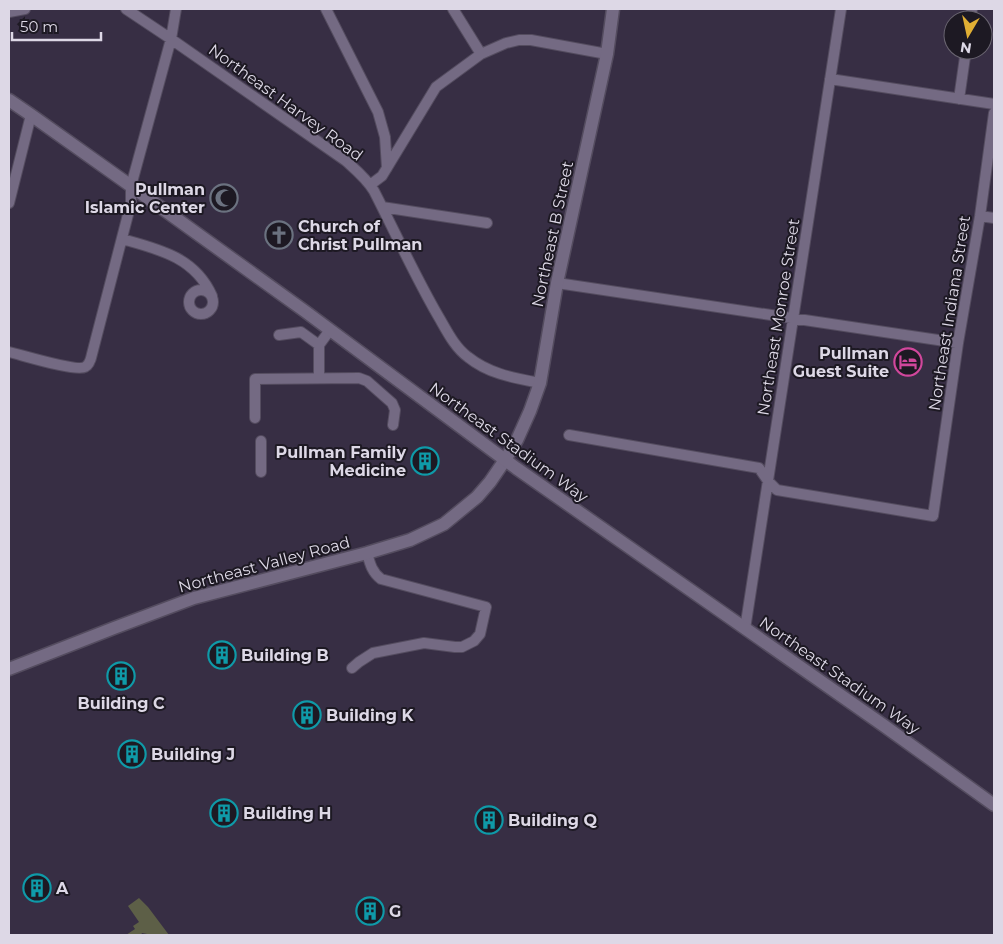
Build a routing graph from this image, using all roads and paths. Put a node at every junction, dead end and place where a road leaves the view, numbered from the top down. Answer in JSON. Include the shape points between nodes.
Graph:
{"nodes":[{"id":1,"x":24,"y":9,"type":"edge"},
{"id":2,"x":126,"y":9,"type":"edge"},
{"id":3,"x":176,"y":9,"type":"edge"},
{"id":4,"x":326,"y":9,"type":"edge"},
{"id":5,"x":453,"y":9,"type":"edge"},
{"id":6,"x":613,"y":9,"type":"edge"},
{"id":7,"x":842,"y":9,"type":"edge"},
{"id":8,"x":9,"y":12,"type":"edge"},
{"id":9,"x":171,"y":39,"type":"junction"},
{"id":10,"x":481,"y":54,"type":"junction"},
{"id":11,"x":607,"y":54,"type":"junction"},
{"id":12,"x":965,"y":60,"type":"edge"},
{"id":13,"x":830,"y":79,"type":"junction"},
{"id":14,"x":959,"y":99,"type":"junction"},
{"id":15,"x":9,"y":100,"type":"edge"},
{"id":16,"x":994,"y":104,"type":"edge"},
{"id":17,"x":994,"y":113,"type":"edge"},
{"id":18,"x":31,"y":115,"type":"junction"},
{"id":19,"x":387,"y":168,"type":"junction"},
{"id":20,"x":370,"y":185,"type":"junction"},
{"id":21,"x":131,"y":186,"type":"junction"},
{"id":22,"x":9,"y":203,"type":"edge"},
{"id":23,"x":382,"y":208,"type":"junction"},
{"id":24,"x":980,"y":216,"type":"junction"},
{"id":25,"x":994,"y":218,"type":"edge"},
{"id":26,"x":487,"y":223,"type":"dead end"},
{"id":27,"x":122,"y":239,"type":"junction"},
{"id":28,"x":557,"y":283,"type":"junction"},
{"id":29,"x":212,"y":296,"type":"dead end"},
{"id":30,"x":793,"y":319,"type":"junction"},
{"id":31,"x":330,"y":330,"type":"junction"},
{"id":32,"x":279,"y":335,"type":"dead end"},
{"id":33,"x":958,"y":343,"type":"junction"},
{"id":34,"x":318,"y":345,"type":"junction"},
{"id":35,"x":9,"y":352,"type":"edge"},
{"id":36,"x":319,"y":378,"type":"junction"},
{"id":37,"x":540,"y":383,"type":"junction"},
{"id":38,"x":255,"y":418,"type":"dead end"},
{"id":39,"x":393,"y":425,"type":"dead end"},
{"id":40,"x":569,"y":435,"type":"dead end"},
{"id":41,"x":261,"y":441,"type":"dead end"},
{"id":42,"x":505,"y":460,"type":"junction"},
{"id":43,"x":261,"y":472,"type":"dead end"},
{"id":44,"x":768,"y":481,"type":"junction"},
{"id":45,"x":367,"y":553,"type":"junction"},
{"id":46,"x":745,"y":629,"type":"junction"},
{"id":47,"x":352,"y":668,"type":"dead end"},
{"id":48,"x":9,"y":669,"type":"edge"},
{"id":49,"x":994,"y":805,"type":"edge"}],
"edges":[{"from":1,"to":8,"type":"street"},
{"from":2,"to":9,"type":"street","name":"Northeast Harvey Road"},
{"from":3,"to":9,"type":"street"},
{"from":4,"to":19,"type":"street","via":[[378,112],[385,138]]},
{"from":5,"to":10,"type":"street"},
{"from":6,"to":11,"type":"main road","name":"Northeast B Street"},
{"from":7,"to":13,"type":"street","name":"Northeast Monroe Street"},
{"from":9,"to":20,"type":"street","name":"Northeast Harvey Road","via":[[346,161]]},
{"from":9,"to":21,"type":"street"},
{"from":10,"to":11,"type":"street","via":[[506,43],[531,40]]},
{"from":10,"to":19,"type":"street","via":[[436,87]]},
{"from":11,"to":28,"type":"main road","name":"Northeast B Street"},
{"from":12,"to":14,"type":"street"},
{"from":13,"to":14,"type":"street"},
{"from":13,"to":30,"type":"street","name":"Northeast Monroe Street"},
{"from":14,"to":16,"type":"street"},
{"from":15,"to":18,"type":"main road","name":"Northeast Stadium Way"},
{"from":17,"to":24,"type":"street","name":"Northeast Indiana Street"},
{"from":18,"to":21,"type":"main road","name":"Northeast Stadium Way"},
{"from":18,"to":22,"type":"street"},
{"from":19,"to":20,"type":"street"},
{"from":20,"to":23,"type":"street","name":"Northeast Harvey Road"},
{"from":21,"to":27,"type":"street","via":[[132,203]]},
{"from":21,"to":31,"type":"main road","name":"Northeast Stadium Way"},
{"from":23,"to":26,"type":"street"},
{"from":23,"to":37,"type":"street","name":"Northeast Harvey Road","via":[[428,297],[463,352],[495,372]]},
{"from":24,"to":25,"type":"street"},
{"from":24,"to":33,"type":"street","name":"Northeast Indiana Street"},
{"from":27,"to":29,"type":"street","via":[[178,259],[200,276]]},
{"from":27,"to":35,"type":"street","via":[[88,365],[73,368]]},
{"from":28,"to":30,"type":"street"},
{"from":28,"to":37,"type":"main road","name":"Northeast B Street"},
{"from":30,"to":33,"type":"street"},
{"from":30,"to":44,"type":"street","name":"Northeast Monroe Street"},
{"from":31,"to":34,"type":"street"},
{"from":31,"to":42,"type":"main road","name":"Northeast Stadium Way"},
{"from":32,"to":34,"type":"street","via":[[301,332]]},
{"from":33,"to":44,"type":"street","name":"Northeast Indiana Street","via":[[933,516],[777,490]]},
{"from":34,"to":36,"type":"street"},
{"from":36,"to":38,"type":"street","via":[[255,379]]},
{"from":36,"to":39,"type":"street","via":[[365,380],[394,405]]},
{"from":37,"to":42,"type":"main road","name":"Northeast B Street"},
{"from":40,"to":44,"type":"street","via":[[758,468]]},
{"from":41,"to":43,"type":"street"},
{"from":42,"to":45,"type":"main road","name":"Northeast Valley Road","via":[[477,497],[444,524],[410,540]]},
{"from":42,"to":46,"type":"main road","name":"Northeast Stadium Way"},
{"from":44,"to":46,"type":"street","name":"Northeast Monroe Street"},
{"from":45,"to":47,"type":"street","via":[[371,569],[381,579],[486,607],[480,634],[462,647],[424,643],[373,653]]},
{"from":45,"to":48,"type":"main road","name":"Northeast Valley Road","via":[[194,598]]},
{"from":46,"to":49,"type":"main road","name":"Northeast Stadium Way"}]}
